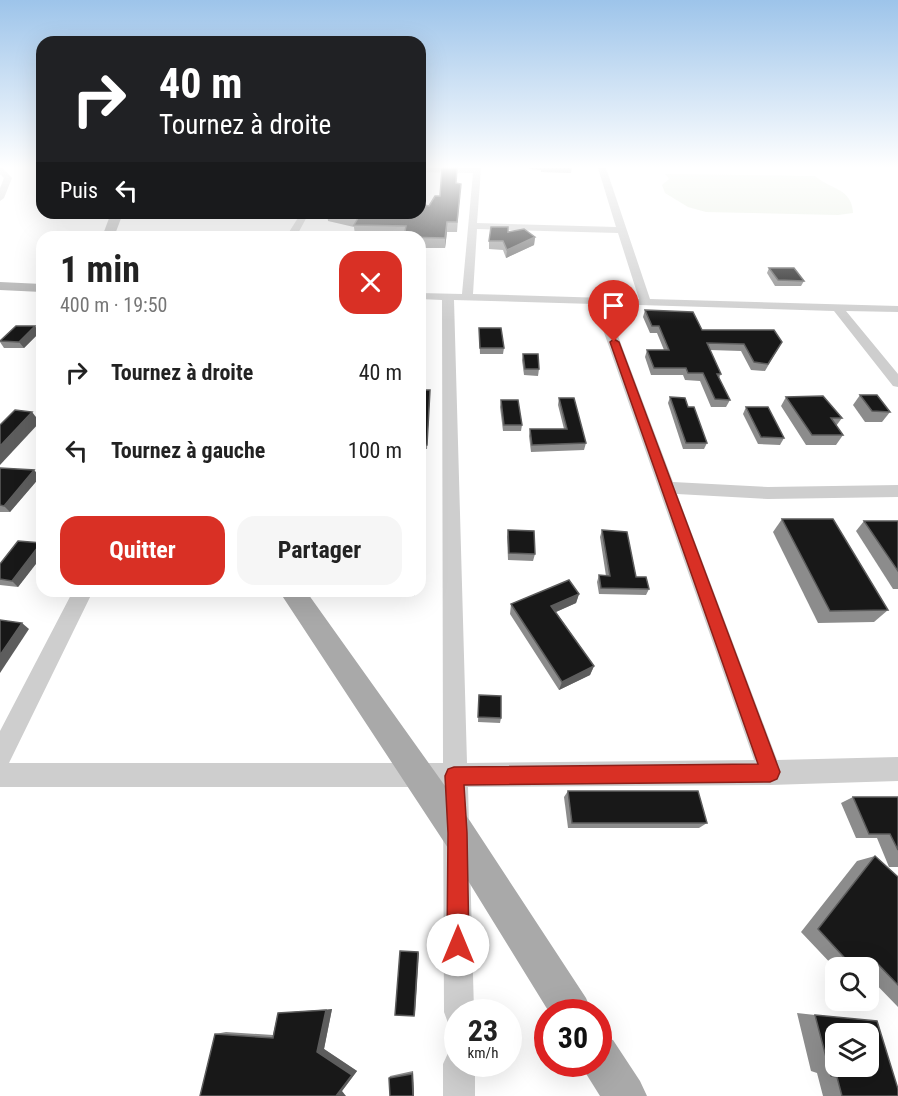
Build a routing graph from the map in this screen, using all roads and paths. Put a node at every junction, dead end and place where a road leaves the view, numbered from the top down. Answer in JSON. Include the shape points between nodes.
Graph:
{"nodes":[{"id":1,"x":472,"y":219,"type":"edge"},
{"id":2,"x":619,"y":219,"type":"edge"},
{"id":3,"x":472,"y":226,"type":"junction"},
{"id":4,"x":623,"y":231,"type":"junction"},
{"id":5,"x":0,"y":286,"type":"edge"},
{"id":6,"x":36,"y":288,"type":"edge"},
{"id":7,"x":426,"y":296,"type":"edge"},
{"id":8,"x":448,"y":297,"type":"junction"},
{"id":9,"x":467,"y":297,"type":"junction"},
{"id":10,"x":599,"y":301,"type":"junction"},
{"id":11,"x":645,"y":301,"type":"junction"},
{"id":12,"x":837,"y":307,"type":"junction"},
{"id":13,"x":898,"y":309,"type":"edge"},
{"id":14,"x":898,"y":383,"type":"edge"},
{"id":15,"x":667,"y":488,"type":"junction"},
{"id":16,"x":898,"y":491,"type":"edge"},
{"id":17,"x":80,"y":597,"type":"edge"},
{"id":18,"x":296,"y":597,"type":"edge"},
{"id":19,"x":0,"y":755,"type":"edge"},
{"id":20,"x":898,"y":768,"type":"edge"},
{"id":21,"x":770,"y":772,"type":"junction"},
{"id":22,"x":0,"y":775,"type":"edge"},
{"id":23,"x":419,"y":775,"type":"junction"},
{"id":24,"x":454,"y":776,"type":"junction"},
{"id":25,"x":458,"y":833,"type":"junction"},
{"id":26,"x":459,"y":999,"type":"edge"},
{"id":27,"x":564,"y":999,"type":"edge"},
{"id":28,"x":612,"y":1076,"type":"edge"},
{"id":29,"x":459,"y":1077,"type":"edge"},
{"id":30,"x":459,"y":1096,"type":"edge"},
{"id":31,"x":625,"y":1096,"type":"edge"}],
"edges":[{"from":1,"to":3,"type":"street"},
{"from":2,"to":4,"type":"street"},
{"from":3,"to":4,"type":"street"},
{"from":3,"to":9,"type":"street"},
{"from":4,"to":11,"type":"street"},
{"from":5,"to":6,"type":"main road"},
{"from":7,"to":8,"type":"street"},
{"from":8,"to":9,"type":"street"},
{"from":8,"to":24,"type":"street"},
{"from":9,"to":10,"type":"street"},
{"from":10,"to":11,"type":"street"},
{"from":10,"to":15,"type":"street"},
{"from":11,"to":12,"type":"street"},
{"from":12,"to":13,"type":"street"},
{"from":12,"to":14,"type":"street"},
{"from":15,"to":16,"type":"street","via":[[768,494]]},
{"from":15,"to":21,"type":"street"},
{"from":17,"to":19,"type":"street"},
{"from":18,"to":23,"type":"main road"},
{"from":20,"to":21,"type":"street"},
{"from":21,"to":24,"type":"street"},
{"from":22,"to":23,"type":"street"},
{"from":23,"to":24,"type":"street"},
{"from":23,"to":25,"type":"main road"},
{"from":24,"to":25,"type":"street"},
{"from":25,"to":26,"type":"street"},
{"from":25,"to":27,"type":"main road"},
{"from":28,"to":31,"type":"main road"},
{"from":29,"to":30,"type":"street"}]}
